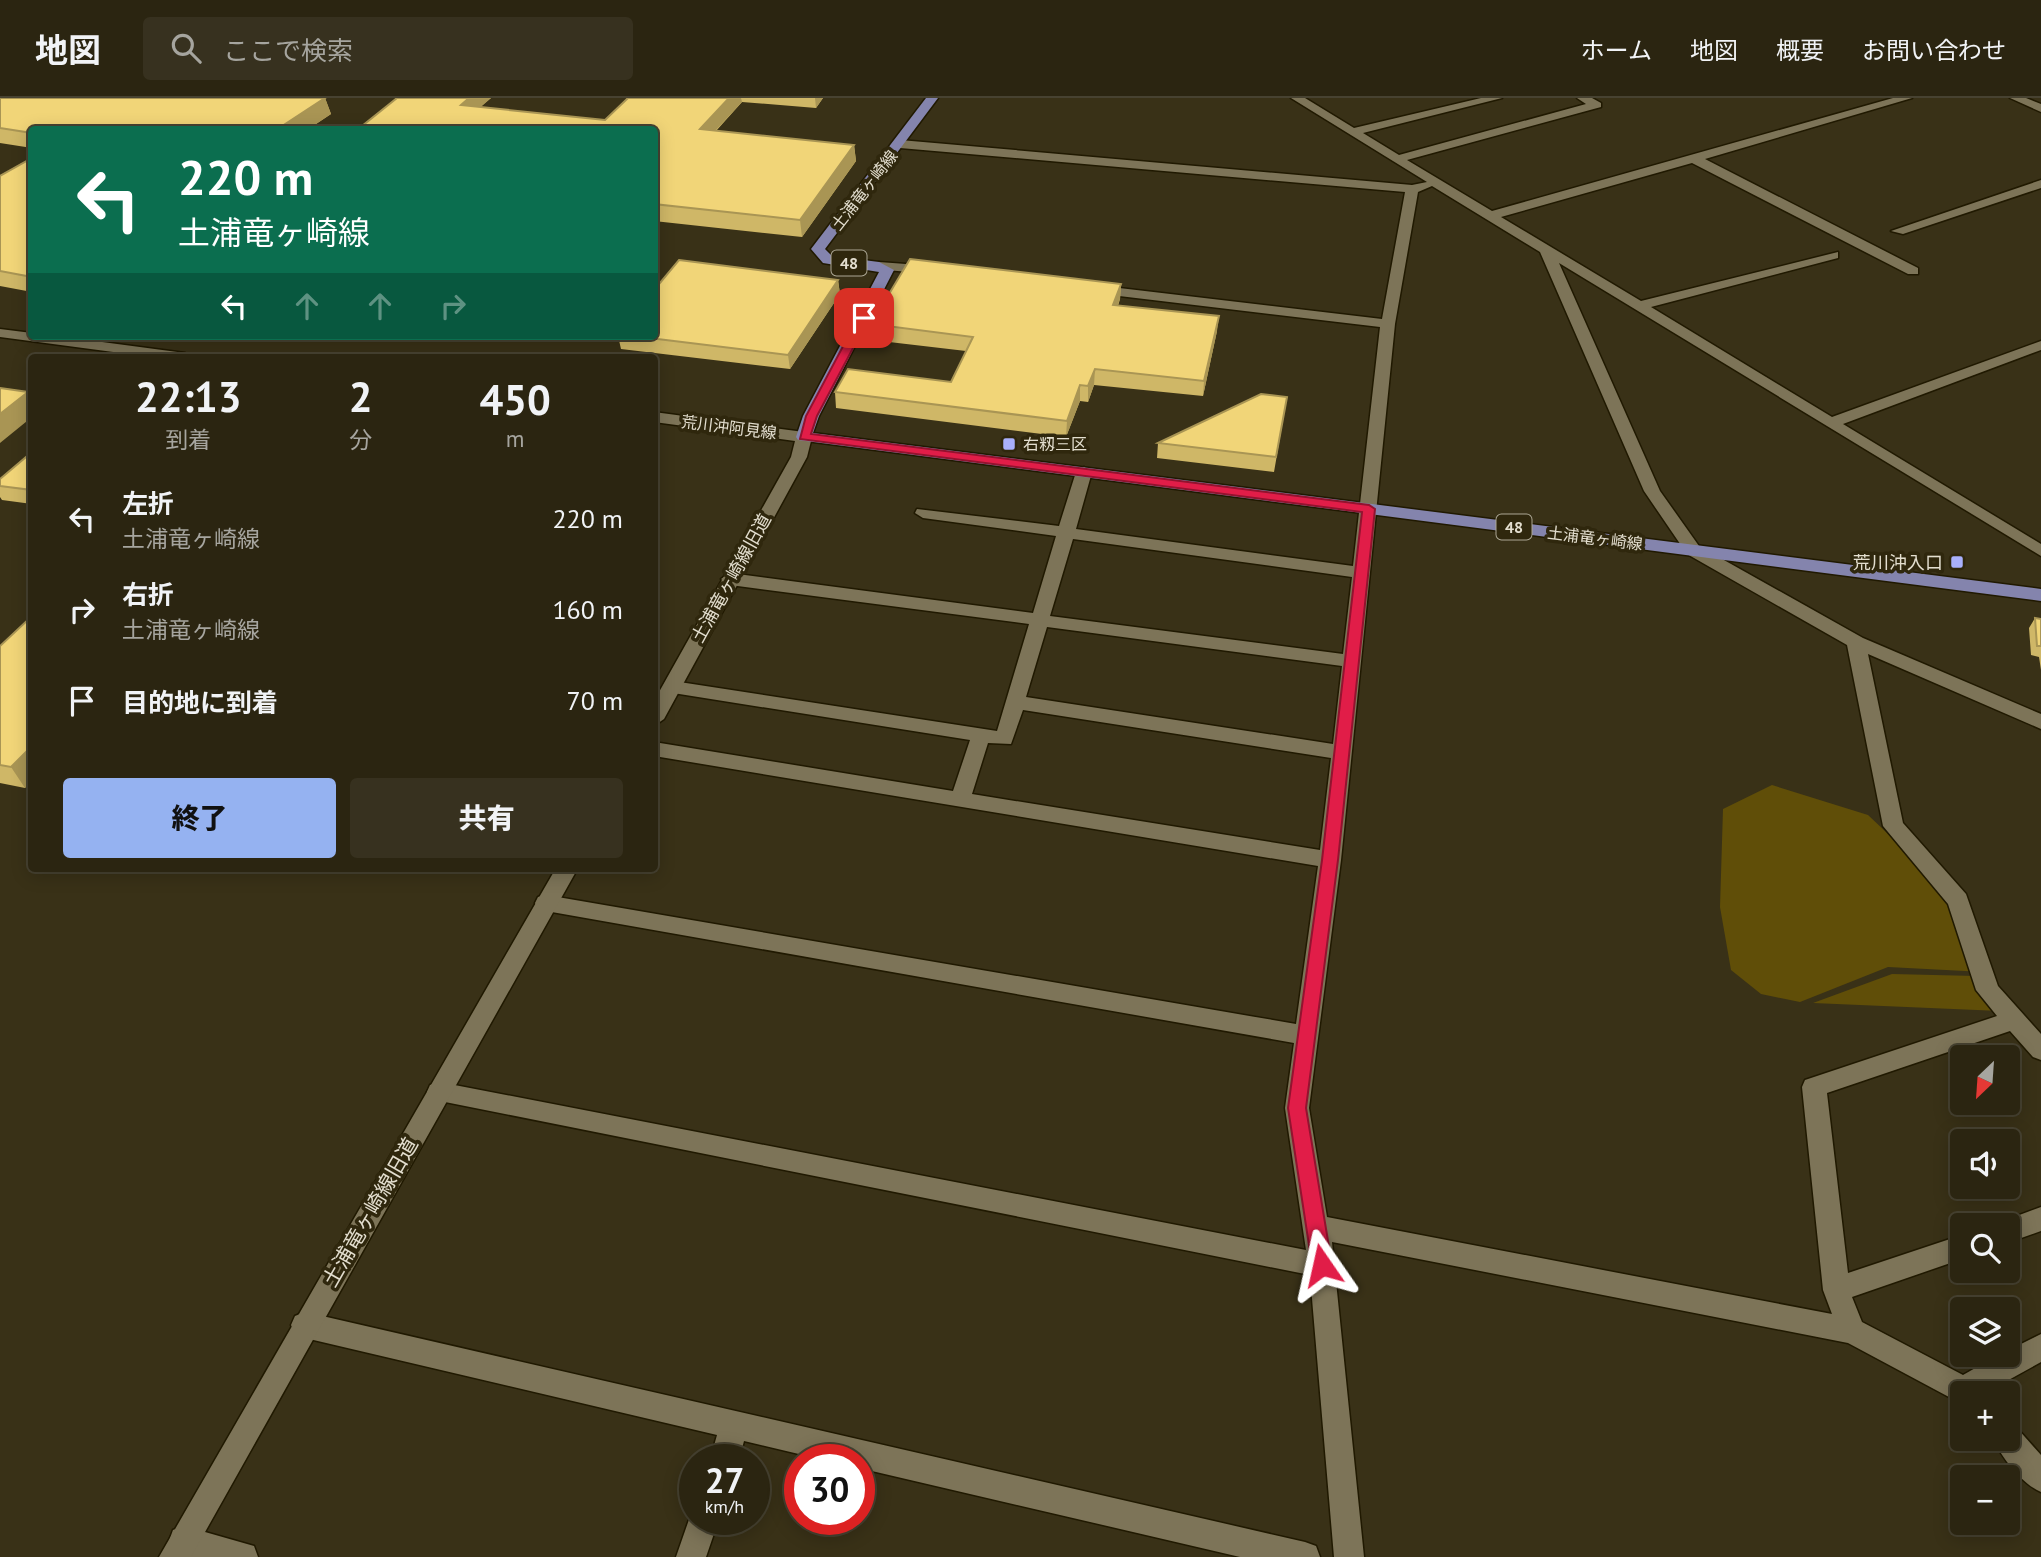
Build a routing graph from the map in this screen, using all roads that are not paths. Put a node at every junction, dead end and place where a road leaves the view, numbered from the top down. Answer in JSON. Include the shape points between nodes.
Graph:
{"nodes":[{"id":1,"x":932,"y":98,"type":"edge"},
{"id":2,"x":1319,"y":98,"type":"edge"},
{"id":3,"x":1496,"y":98,"type":"edge"},
{"id":4,"x":1583,"y":98,"type":"edge"},
{"id":5,"x":1862,"y":98,"type":"edge"},
{"id":6,"x":1906,"y":98,"type":"edge"},
{"id":7,"x":2015,"y":98,"type":"edge"},
{"id":8,"x":1301,"y":100,"type":"edge"},
{"id":9,"x":1878,"y":105,"type":"junction"},
{"id":10,"x":2041,"y":108,"type":"edge"},
{"id":11,"x":1352,"y":132,"type":"junction"},
{"id":12,"x":900,"y":144,"type":"junction"},
{"id":13,"x":1693,"y":158,"type":"junction"},
{"id":14,"x":1396,"y":159,"type":"junction"},
{"id":15,"x":1435,"y":184,"type":"junction"},
{"id":16,"x":2041,"y":184,"type":"edge"},
{"id":17,"x":1412,"y":189,"type":"junction"},
{"id":18,"x":1490,"y":216,"type":"junction"},
{"id":19,"x":1898,"y":231,"type":"dead end"},
{"id":20,"x":1546,"y":250,"type":"junction"},
{"id":21,"x":1833,"y":255,"type":"dead end"},
{"id":22,"x":879,"y":266,"type":"junction"},
{"id":23,"x":1913,"y":271,"type":"dead end"},
{"id":24,"x":951,"y":272,"type":"edge"},
{"id":25,"x":1073,"y":286,"type":"edge"},
{"id":26,"x":1639,"y":306,"type":"junction"},
{"id":27,"x":1388,"y":324,"type":"junction"},
{"id":28,"x":0,"y":333,"type":"edge"},
{"id":29,"x":28,"y":337,"type":"edge"},
{"id":30,"x":54,"y":340,"type":"edge"},
{"id":31,"x":2041,"y":345,"type":"edge"},
{"id":32,"x":162,"y":354,"type":"edge"},
{"id":33,"x":658,"y":418,"type":"edge"},
{"id":34,"x":1831,"y":423,"type":"junction"},
{"id":35,"x":804,"y":437,"type":"junction"},
{"id":36,"x":1084,"y":472,"type":"junction"},
{"id":37,"x":1369,"y":509,"type":"junction"},
{"id":38,"x":923,"y":513,"type":"dead end"},
{"id":39,"x":1066,"y":533,"type":"junction"},
{"id":40,"x":1693,"y":550,"type":"junction"},
{"id":41,"x":2041,"y":551,"type":"edge"},
{"id":42,"x":1361,"y":573,"type":"junction"},
{"id":43,"x":730,"y":579,"type":"junction"},
{"id":44,"x":2041,"y":594,"type":"edge"},
{"id":45,"x":1039,"y":620,"type":"junction"},
{"id":46,"x":1856,"y":642,"type":"junction"},
{"id":47,"x":1349,"y":661,"type":"junction"},
{"id":48,"x":673,"y":687,"type":"junction"},
{"id":49,"x":1015,"y":702,"type":"junction"},
{"id":50,"x":658,"y":712,"type":"edge"},
{"id":51,"x":2041,"y":722,"type":"edge"},
{"id":52,"x":981,"y":736,"type":"junction"},
{"id":53,"x":658,"y":750,"type":"edge"},
{"id":54,"x":1340,"y":752,"type":"junction"},
{"id":55,"x":960,"y":799,"type":"junction"},
{"id":56,"x":1330,"y":860,"type":"junction"},
{"id":57,"x":565,"y":872,"type":"edge"},
{"id":58,"x":546,"y":903,"type":"junction"},
{"id":59,"x":2013,"y":1020,"type":"junction"},
{"id":60,"x":1306,"y":1035,"type":"junction"},
{"id":61,"x":2041,"y":1050,"type":"edge"},
{"id":62,"x":439,"y":1092,"type":"junction"},
{"id":63,"x":2041,"y":1219,"type":"edge"},
{"id":64,"x":2020,"y":1226,"type":"edge"},
{"id":65,"x":1315,"y":1227,"type":"junction"},
{"id":66,"x":1950,"y":1251,"type":"edge"},
{"id":67,"x":1322,"y":1265,"type":"junction"},
{"id":68,"x":1836,"y":1290,"type":"junction"},
{"id":69,"x":305,"y":1325,"type":"junction"},
{"id":70,"x":1852,"y":1331,"type":"junction"},
{"id":71,"x":2041,"y":1347,"type":"edge"},
{"id":72,"x":1984,"y":1381,"type":"edge"},
{"id":73,"x":1950,"y":1382,"type":"edge"},
{"id":74,"x":735,"y":1424,"type":"junction"},
{"id":75,"x":729,"y":1444,"type":"edge"},
{"id":76,"x":2018,"y":1451,"type":"edge"},
{"id":77,"x":2041,"y":1477,"type":"edge"},
{"id":78,"x":699,"y":1535,"type":"edge"},
{"id":79,"x":179,"y":1549,"type":"edge"},
{"id":80,"x":243,"y":1557,"type":"edge"},
{"id":81,"x":691,"y":1557,"type":"edge"},
{"id":82,"x":1305,"y":1557,"type":"edge"},
{"id":83,"x":1349,"y":1557,"type":"edge"}],
"edges":[{"from":1,"to":12,"type":"main road","name":"土浦竜ヶ崎線","number":"48"},
{"from":2,"to":8,"type":"street"},
{"from":3,"to":11,"type":"street"},
{"from":4,"to":14,"type":"street","via":[[1597,105]]},
{"from":5,"to":9,"type":"street"},
{"from":6,"to":9,"type":"street"},
{"from":7,"to":10,"type":"street"},
{"from":8,"to":11,"type":"street"},
{"from":9,"to":13,"type":"street"},
{"from":11,"to":14,"type":"street"},
{"from":12,"to":17,"type":"street"},
{"from":12,"to":22,"type":"main road","name":"土浦竜ヶ崎線","number":"48","via":[[818,249],[828,260]]},
{"from":13,"to":18,"type":"street"},
{"from":13,"to":23,"type":"street"},
{"from":14,"to":15,"type":"street"},
{"from":15,"to":17,"type":"street"},
{"from":15,"to":18,"type":"street"},
{"from":16,"to":19,"type":"street"},
{"from":17,"to":27,"type":"street"},
{"from":18,"to":20,"type":"street"},
{"from":20,"to":26,"type":"street"},
{"from":20,"to":40,"type":"street","via":[[1652,491]]},
{"from":21,"to":26,"type":"street"},
{"from":22,"to":24,"type":"street"},
{"from":22,"to":35,"type":"main road","number":"48","via":[[887,270],[887,276]]},
{"from":25,"to":27,"type":"street"},
{"from":26,"to":34,"type":"street"},
{"from":27,"to":37,"type":"street"},
{"from":28,"to":29,"type":"street"},
{"from":30,"to":32,"type":"street"},
{"from":31,"to":34,"type":"street"},
{"from":33,"to":35,"type":"street","name":"荒川沖阿見線"},
{"from":34,"to":41,"type":"street"},
{"from":35,"to":36,"type":"main road","name":"土浦竜ヶ崎線","number":"48"},
{"from":35,"to":43,"type":"street","name":"土浦竜ヶ崎線旧道","via":[[799,457]]},
{"from":36,"to":37,"type":"main road","name":"土浦竜ヶ崎線","number":"48"},
{"from":36,"to":39,"type":"street"},
{"from":37,"to":40,"type":"main road","name":"土浦竜ヶ崎線","number":"48"},
{"from":37,"to":42,"type":"street"},
{"from":38,"to":39,"type":"street"},
{"from":39,"to":42,"type":"street"},
{"from":39,"to":45,"type":"street"},
{"from":40,"to":44,"type":"main road","name":"土浦竜ヶ崎線","number":"48"},
{"from":40,"to":46,"type":"street"},
{"from":42,"to":47,"type":"street"},
{"from":43,"to":45,"type":"street"},
{"from":43,"to":48,"type":"street","name":"土浦竜ヶ崎線旧道"},
{"from":45,"to":47,"type":"street"},
{"from":45,"to":49,"type":"street"},
{"from":46,"to":51,"type":"street"},
{"from":46,"to":59,"type":"street","via":[[1893,826],[1958,900],[1988,990]]},
{"from":47,"to":54,"type":"street"},
{"from":48,"to":50,"type":"street","name":"土浦竜ヶ崎線旧道"},
{"from":48,"to":52,"type":"street"},
{"from":49,"to":52,"type":"street","via":[[1004,739]]},
{"from":49,"to":54,"type":"street"},
{"from":52,"to":55,"type":"street"},
{"from":53,"to":55,"type":"street"},
{"from":54,"to":56,"type":"street"},
{"from":55,"to":56,"type":"street"},
{"from":56,"to":60,"type":"street"},
{"from":57,"to":58,"type":"street","name":"土浦竜ヶ崎線旧道"},
{"from":58,"to":60,"type":"street"},
{"from":58,"to":62,"type":"street","name":"土浦竜ヶ崎線旧道"},
{"from":59,"to":61,"type":"street"},
{"from":59,"to":68,"type":"street","via":[[1814,1087]]},
{"from":60,"to":65,"type":"street","via":[[1297,1108]]},
{"from":62,"to":67,"type":"street"},
{"from":62,"to":69,"type":"street","name":"土浦竜ヶ崎線旧道"},
{"from":63,"to":64,"type":"street"},
{"from":65,"to":67,"type":"street"},
{"from":65,"to":70,"type":"street"},
{"from":66,"to":68,"type":"street"},
{"from":67,"to":83,"type":"street"},
{"from":68,"to":70,"type":"street"},
{"from":69,"to":74,"type":"street"},
{"from":69,"to":79,"type":"street","name":"土浦竜ヶ崎線旧道"},
{"from":70,"to":73,"type":"street"},
{"from":71,"to":72,"type":"street"},
{"from":74,"to":75,"type":"street"},
{"from":74,"to":82,"type":"street"},
{"from":76,"to":77,"type":"street"},
{"from":78,"to":81,"type":"street"},
{"from":79,"to":80,"type":"street"}]}
